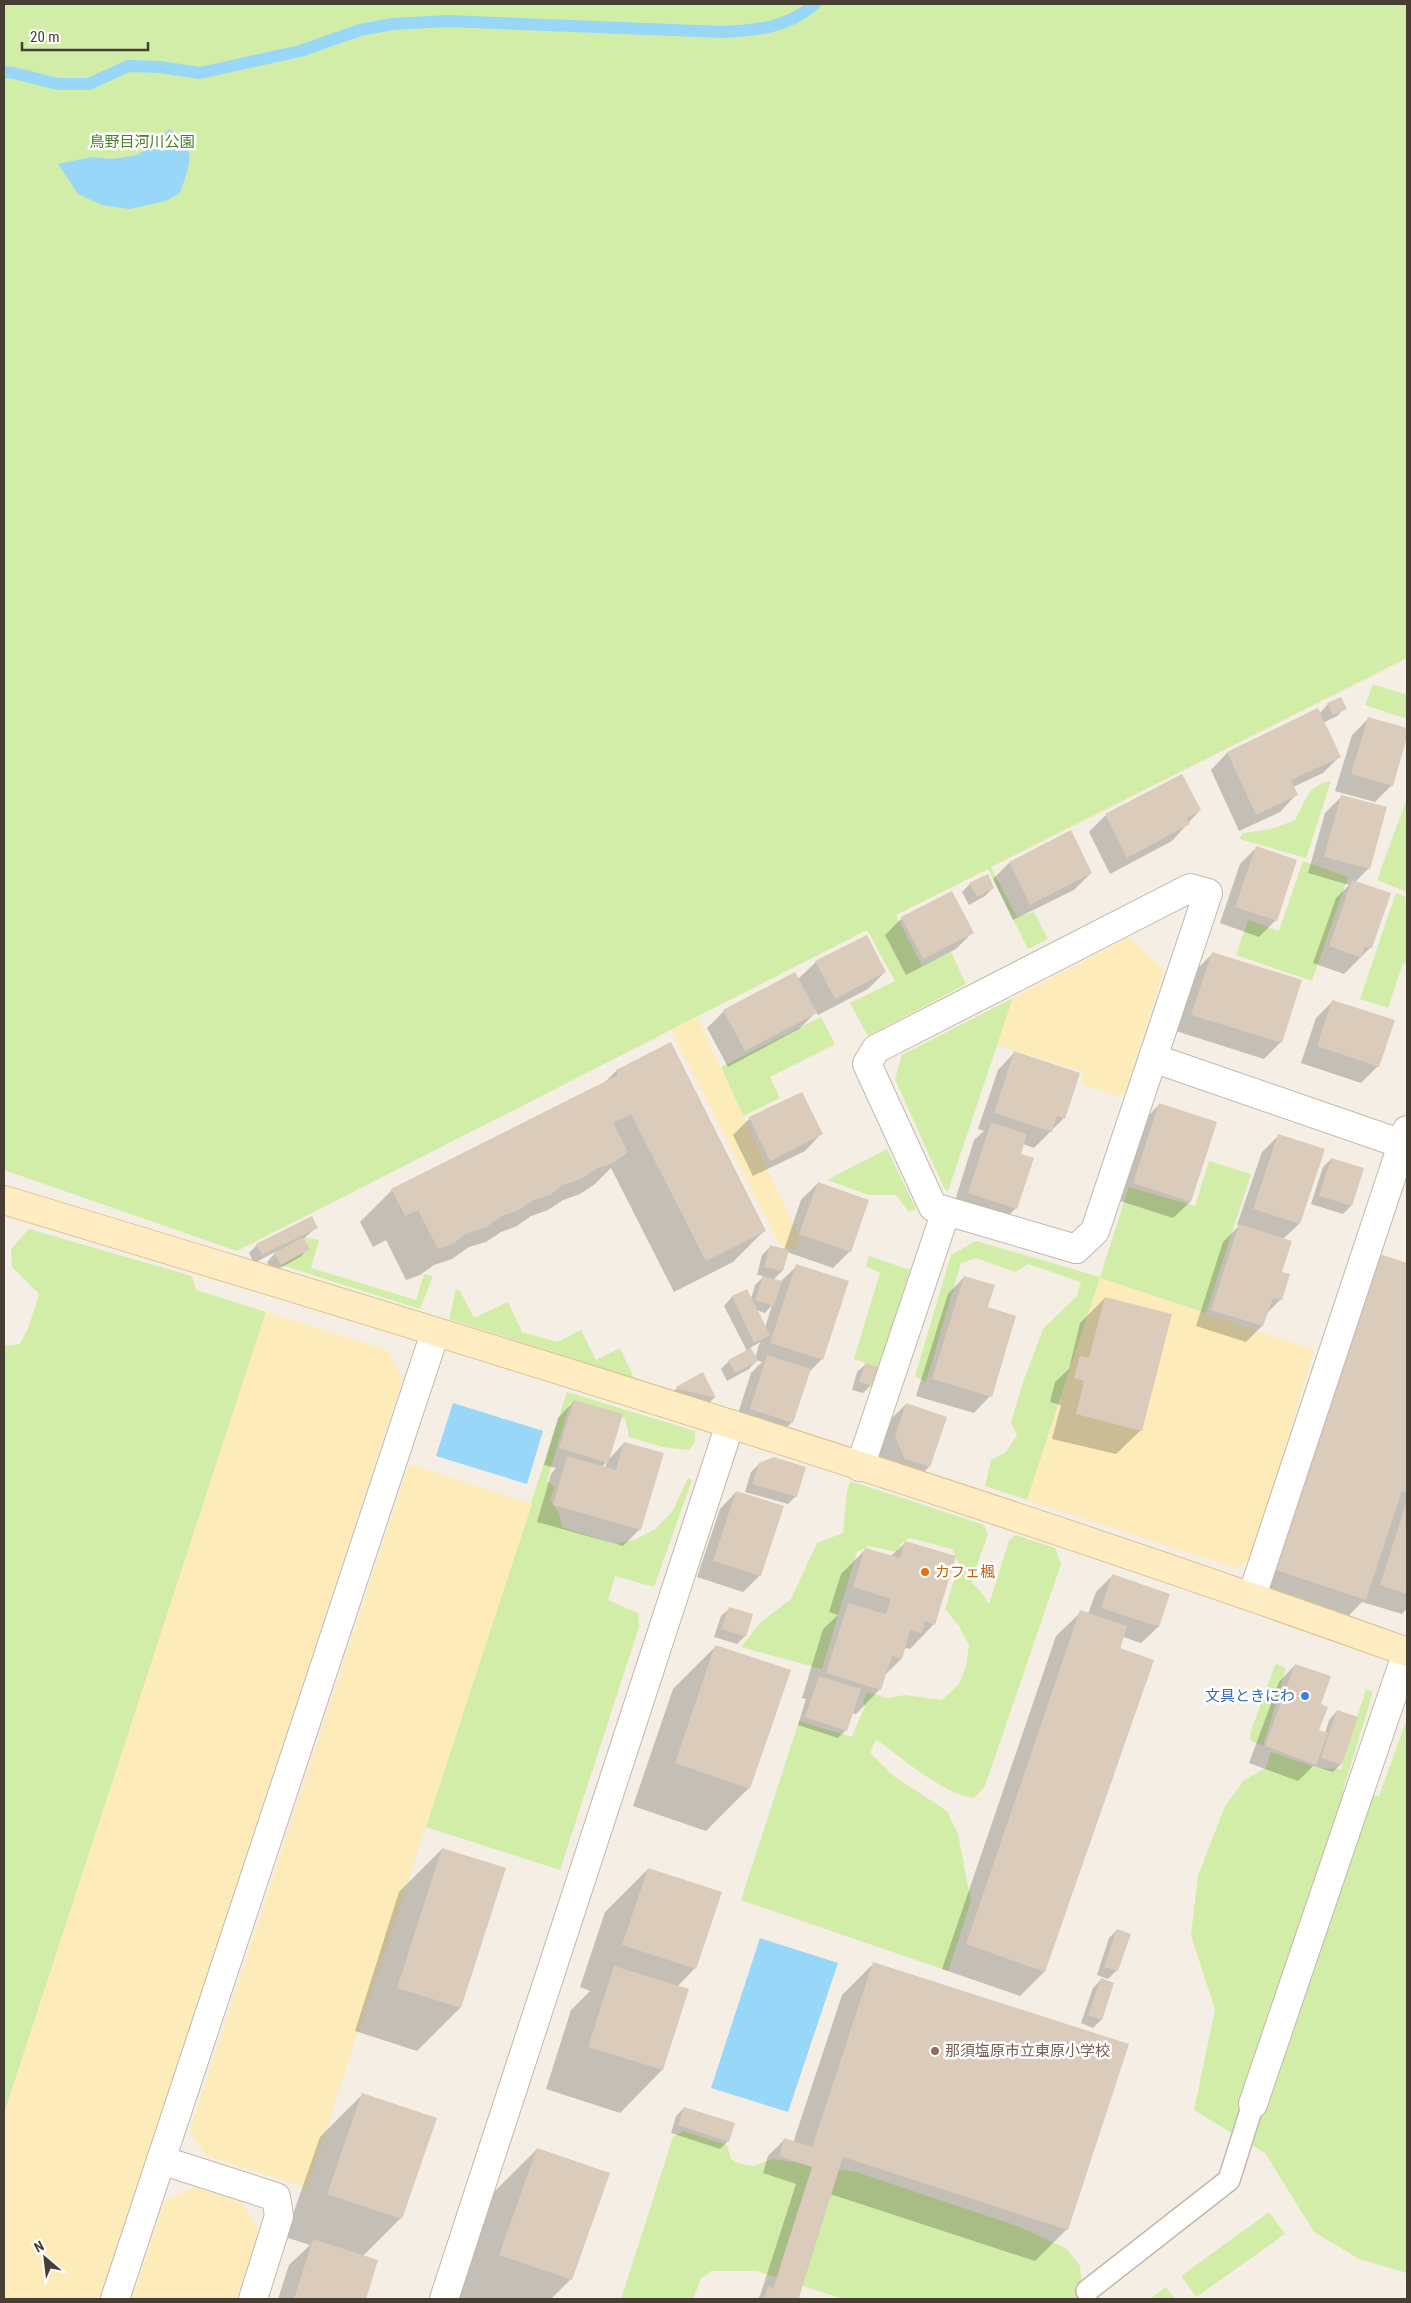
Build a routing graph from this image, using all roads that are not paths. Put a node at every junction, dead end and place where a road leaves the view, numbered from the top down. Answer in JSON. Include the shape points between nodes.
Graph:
{"nodes":[{"id":1,"x":1153,"y":1058,"type":"junction"},
{"id":2,"x":1405,"y":1137,"type":"edge"},
{"id":3,"x":4,"y":1200,"type":"edge"},
{"id":4,"x":946,"y":1211,"type":"junction"},
{"id":5,"x":436,"y":1333,"type":"junction"},
{"id":6,"x":730,"y":1424,"type":"junction"},
{"id":7,"x":860,"y":1467,"type":"junction"},
{"id":8,"x":1252,"y":1596,"type":"junction"},
{"id":9,"x":1407,"y":1652,"type":"edge"},
{"id":10,"x":1253,"y":2104,"type":"joint"},
{"id":11,"x":161,"y":2160,"type":"junction"},
{"id":12,"x":1087,"y":2291,"type":"dead end"},
{"id":13,"x":115,"y":2299,"type":"edge"},
{"id":14,"x":253,"y":2299,"type":"edge"},
{"id":15,"x":444,"y":2299,"type":"edge"}],
"edges":[{"from":1,"to":2,"type":"street"},
{"from":1,"to":4,"type":"street","via":[[1095,1231],[1076,1248]]},
{"from":1,"to":4,"type":"street","via":[[1208,893],[1190,888],[876,1049],[867,1064],[933,1207]]},
{"from":2,"to":8,"type":"street"},
{"from":3,"to":5,"type":"street"},
{"from":4,"to":7,"type":"street"},
{"from":5,"to":6,"type":"street"},
{"from":5,"to":11,"type":"street"},
{"from":6,"to":7,"type":"street"},
{"from":6,"to":15,"type":"street"},
{"from":7,"to":8,"type":"street"},
{"from":8,"to":9,"type":"street"},
{"from":9,"to":10,"type":"street"},
{"from":10,"to":12,"type":"lane","via":[[1229,2180]]},
{"from":11,"to":13,"type":"street"},
{"from":11,"to":14,"type":"street","via":[[276,2197],[279,2216]]}]}
